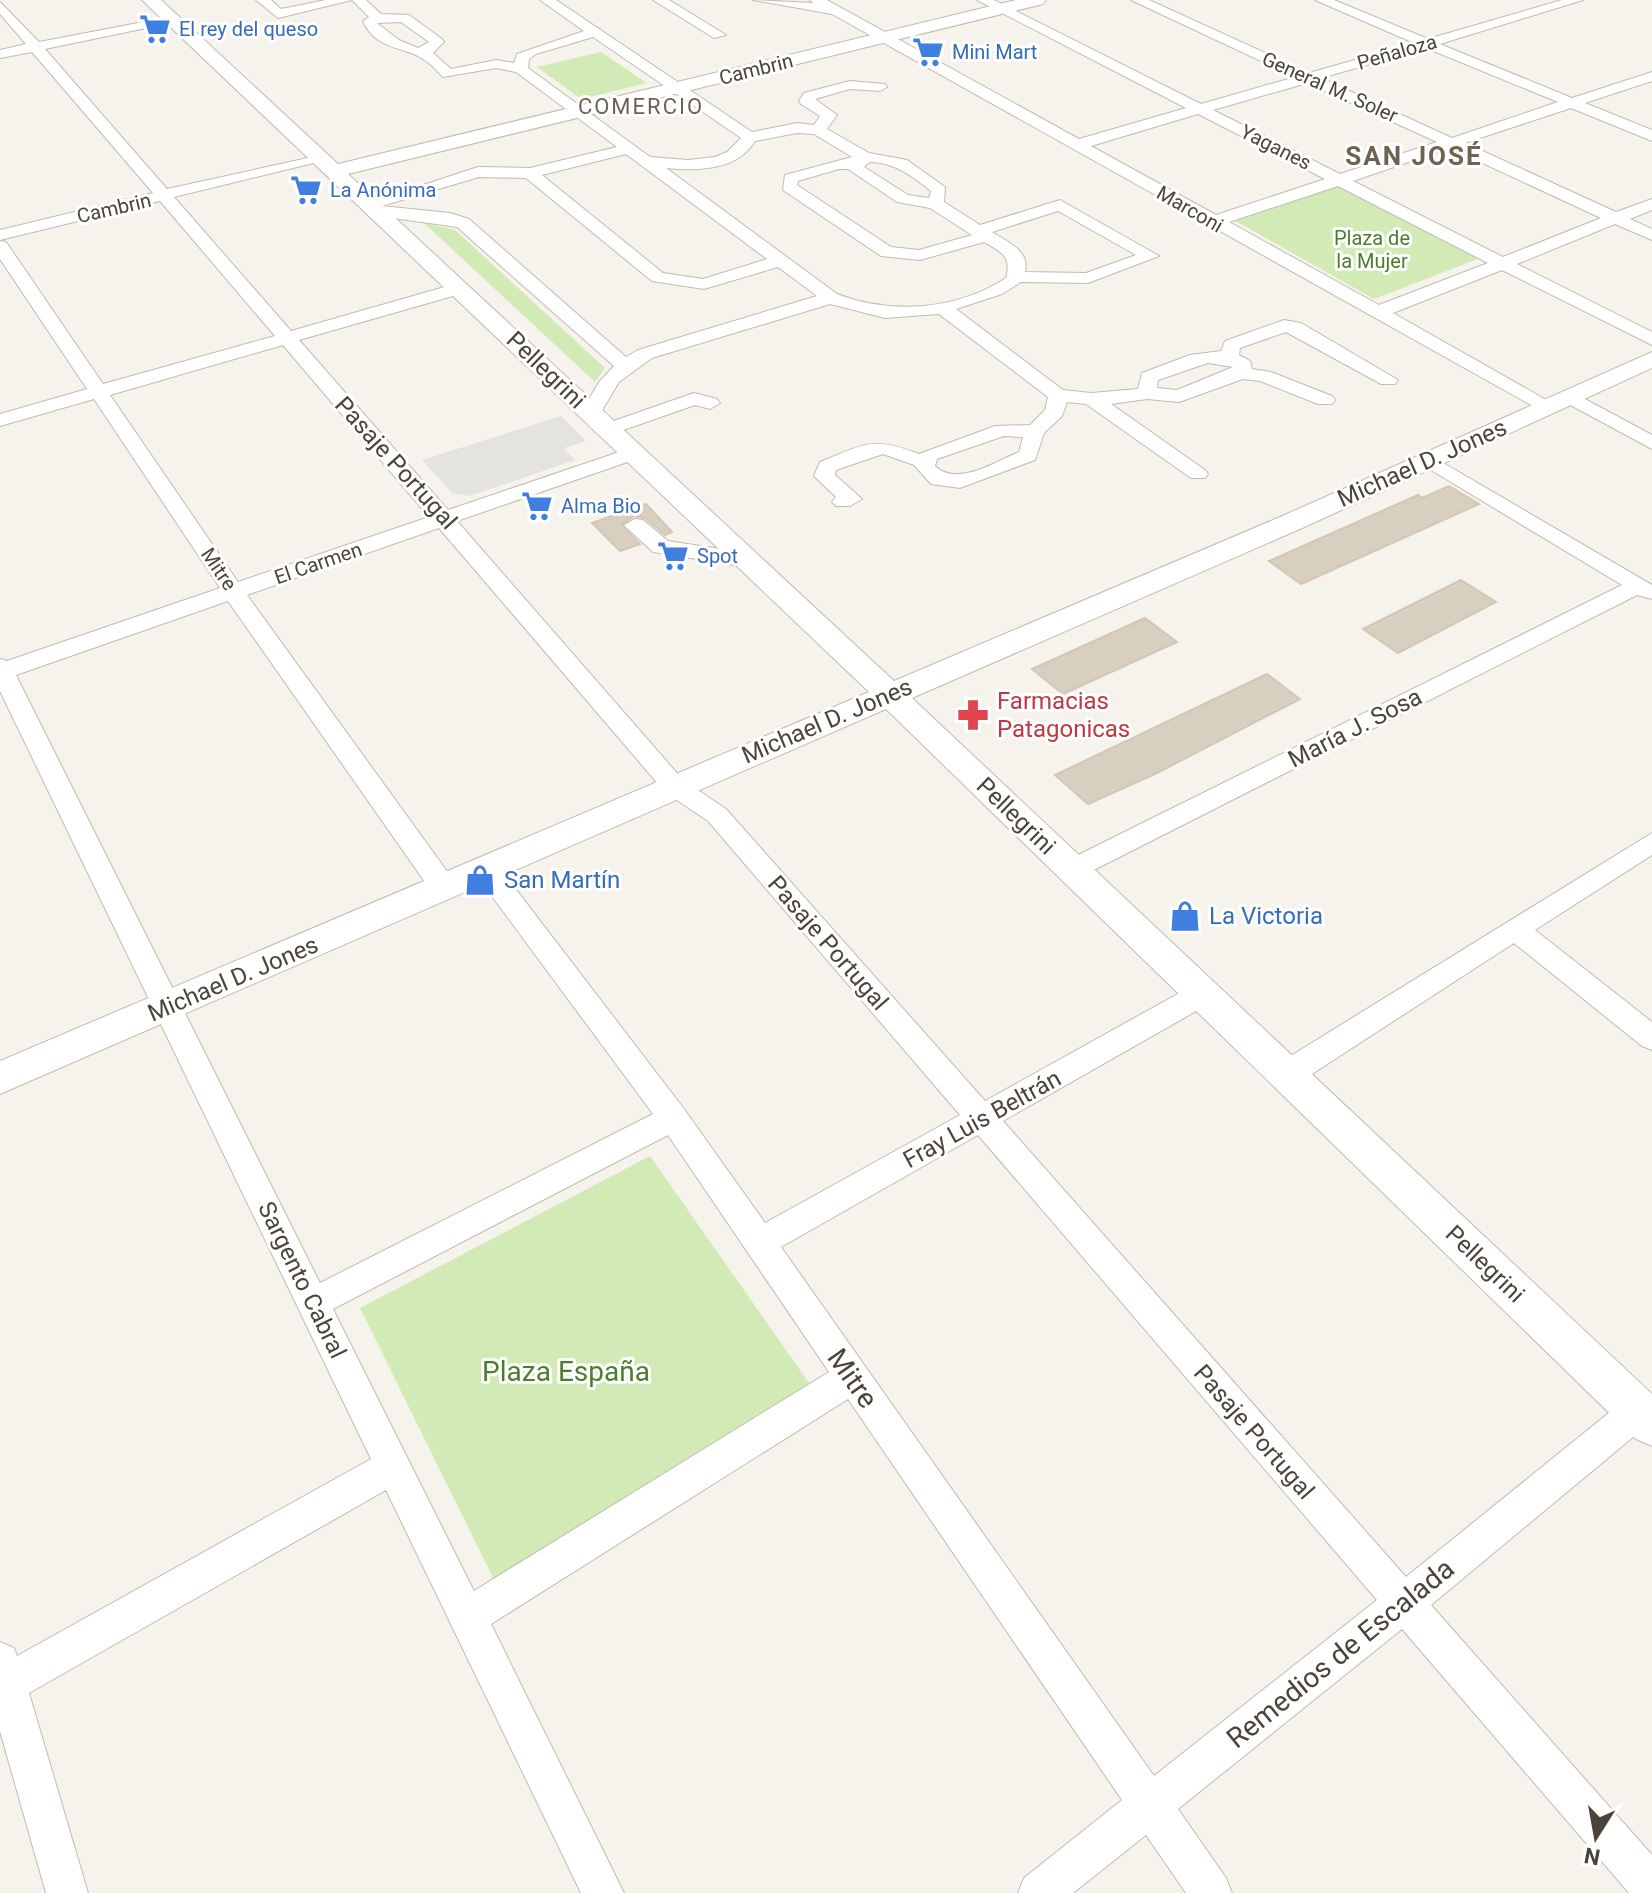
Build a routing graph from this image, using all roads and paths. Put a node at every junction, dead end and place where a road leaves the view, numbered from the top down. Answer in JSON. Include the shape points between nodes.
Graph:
{"nodes":[{"id":1,"x":151,"y":0,"type":"edge"},
{"id":2,"x":263,"y":0,"type":"edge"},
{"id":3,"x":345,"y":0,"type":"edge"},
{"id":4,"x":358,"y":0,"type":"edge"},
{"id":5,"x":547,"y":0,"type":"edge"},
{"id":6,"x":660,"y":0,"type":"edge"},
{"id":7,"x":760,"y":0,"type":"edge"},
{"id":8,"x":817,"y":0,"type":"edge"},
{"id":9,"x":984,"y":0,"type":"edge"},
{"id":10,"x":1037,"y":0,"type":"edge"},
{"id":11,"x":1138,"y":0,"type":"edge"},
{"id":12,"x":1322,"y":0,"type":"edge"},
{"id":13,"x":1576,"y":0,"type":"edge"},
{"id":14,"x":1504,"y":5,"type":"dead end"},
{"id":15,"x":0,"y":6,"type":"edge"},
{"id":16,"x":1001,"y":9,"type":"junction"},
{"id":17,"x":835,"y":10,"type":"junction"},
{"id":18,"x":1528,"y":14,"type":"junction"},
{"id":19,"x":378,"y":18,"type":"junction"},
{"id":20,"x":170,"y":19,"type":"junction"},
{"id":21,"x":596,"y":32,"type":"junction"},
{"id":22,"x":719,"y":35,"type":"dead end"},
{"id":23,"x":885,"y":38,"type":"junction"},
{"id":24,"x":1427,"y":43,"type":"junction"},
{"id":25,"x":36,"y":47,"type":"junction"},
{"id":26,"x":423,"y":51,"type":"junction"},
{"id":27,"x":0,"y":54,"type":"edge"},
{"id":28,"x":521,"y":69,"type":"junction"},
{"id":29,"x":731,"y":74,"type":"junction"},
{"id":30,"x":1652,"y":76,"type":"edge"},
{"id":31,"x":1309,"y":77,"type":"junction"},
{"id":32,"x":880,"y":87,"type":"dead end"},
{"id":33,"x":679,"y":88,"type":"junction"},
{"id":34,"x":1573,"y":104,"type":"junction"},
{"id":35,"x":710,"y":109,"type":"junction"},
{"id":36,"x":1202,"y":109,"type":"junction"},
{"id":37,"x":576,"y":111,"type":"junction"},
{"id":38,"x":818,"y":130,"type":"junction"},
{"id":39,"x":1652,"y":136,"type":"edge"},
{"id":40,"x":749,"y":137,"type":"junction"},
{"id":41,"x":1452,"y":143,"type":"junction"},
{"id":42,"x":1080,"y":144,"type":"junction"},
{"id":43,"x":636,"y":155,"type":"junction"},
{"id":44,"x":862,"y":161,"type":"junction"},
{"id":45,"x":328,"y":164,"type":"junction"},
{"id":46,"x":696,"y":166,"type":"junction"},
{"id":47,"x":530,"y":173,"type":"junction"},
{"id":48,"x":1337,"y":179,"type":"junction"},
{"id":49,"x":681,"y":188,"type":"junction"},
{"id":50,"x":163,"y":196,"type":"junction"},
{"id":51,"x":935,"y":204,"type":"junction"},
{"id":52,"x":1652,"y":204,"type":"edge"},
{"id":53,"x":374,"y":208,"type":"junction"},
{"id":54,"x":1614,"y":217,"type":"junction"},
{"id":55,"x":1213,"y":222,"type":"junction"},
{"id":56,"x":982,"y":233,"type":"junction"},
{"id":57,"x":0,"y":235,"type":"edge"},
{"id":58,"x":1652,"y":235,"type":"edge"},
{"id":59,"x":0,"y":246,"type":"edge"},
{"id":60,"x":780,"y":261,"type":"junction"},
{"id":61,"x":1502,"y":262,"type":"junction"},
{"id":62,"x":1015,"y":277,"type":"junction"},
{"id":63,"x":461,"y":288,"type":"junction"},
{"id":64,"x":831,"y":298,"type":"junction"},
{"id":65,"x":944,"y":309,"type":"junction"},
{"id":66,"x":1376,"y":313,"type":"junction"},
{"id":67,"x":286,"y":338,"type":"junction"},
{"id":68,"x":1652,"y":339,"type":"edge"},
{"id":69,"x":1229,"y":356,"type":"junction"},
{"id":70,"x":1652,"y":359,"type":"edge"},
{"id":71,"x":624,"y":365,"type":"junction"},
{"id":72,"x":1241,"y":373,"type":"junction"},
{"id":73,"x":1388,"y":380,"type":"dead end"},
{"id":74,"x":100,"y":391,"type":"junction"},
{"id":75,"x":1147,"y":393,"type":"junction"},
{"id":76,"x":1058,"y":395,"type":"junction"},
{"id":77,"x":1091,"y":399,"type":"junction"},
{"id":78,"x":1325,"y":400,"type":"dead end"},
{"id":79,"x":1559,"y":402,"type":"junction"},
{"id":80,"x":710,"y":403,"type":"dead end"},
{"id":81,"x":591,"y":413,"type":"junction"},
{"id":82,"x":0,"y":420,"type":"edge"},
{"id":83,"x":609,"y":429,"type":"junction"},
{"id":84,"x":1035,"y":431,"type":"junction"},
{"id":85,"x":1652,"y":443,"type":"edge"},
{"id":86,"x":635,"y":453,"type":"junction"},
{"id":87,"x":1428,"y":460,"type":"junction"},
{"id":88,"x":926,"y":461,"type":"junction"},
{"id":89,"x":1198,"y":474,"type":"dead end"},
{"id":90,"x":843,"y":502,"type":"dead end"},
{"id":91,"x":445,"y":519,"type":"junction"},
{"id":92,"x":635,"y":525,"type":"dead end"},
{"id":93,"x":746,"y":560,"type":"junction"},
{"id":94,"x":1645,"y":590,"type":"edge"},
{"id":95,"x":234,"y":593,"type":"junction"},
{"id":96,"x":1,"y":670,"type":"edge"},
{"id":97,"x":890,"y":695,"type":"junction"},
{"id":98,"x":674,"y":786,"type":"junction"},
{"id":99,"x":1652,"y":842,"type":"edge"},
{"id":100,"x":486,"y":869,"type":"junction"},
{"id":101,"x":1071,"y":870,"type":"junction"},
{"id":102,"x":444,"y":888,"type":"junction"},
{"id":103,"x":1516,"y":930,"type":"junction"},
{"id":104,"x":1202,"y":994,"type":"junction"},
{"id":105,"x":168,"y":1006,"type":"junction"},
{"id":106,"x":1652,"y":1038,"type":"edge"},
{"id":107,"x":1287,"y":1074,"type":"junction"},
{"id":108,"x":0,"y":1078,"type":"edge"},
{"id":109,"x":673,"y":1118,"type":"junction"},
{"id":110,"x":982,"y":1121,"type":"junction"},
{"id":111,"x":761,"y":1242,"type":"junction"},
{"id":112,"x":313,"y":1303,"type":"junction"},
{"id":113,"x":852,"y":1377,"type":"junction"},
{"id":114,"x":1645,"y":1418,"type":"edge"},
{"id":115,"x":393,"y":1466,"type":"junction"},
{"id":116,"x":1403,"y":1604,"type":"junction"},
{"id":117,"x":468,"y":1617,"type":"junction"},
{"id":118,"x":2,"y":1677,"type":"edge"},
{"id":119,"x":1150,"y":1805,"type":"junction"},
{"id":120,"x":1652,"y":1887,"type":"edge"},
{"id":121,"x":67,"y":1893,"type":"edge"},
{"id":122,"x":603,"y":1893,"type":"edge"},
{"id":123,"x":1039,"y":1893,"type":"edge"},
{"id":124,"x":1211,"y":1893,"type":"edge"}],
"edges":[{"from":1,"to":20,"type":"street","name":"Pellegrini"},
{"from":2,"to":3,"type":"street","via":[[278,14]]},
{"from":4,"to":19,"type":"street"},
{"from":5,"to":21,"type":"street"},
{"from":6,"to":22,"type":"street"},
{"from":7,"to":17,"type":"street","name":"Marconi"},
{"from":8,"to":17,"type":"street","name":"Marconi"},
{"from":9,"to":16,"type":"street","name":"Yaganes"},
{"from":10,"to":16,"type":"street","name":"Cambrin"},
{"from":11,"to":31,"type":"street","name":"General M. Soler"},
{"from":12,"to":24,"type":"street"},
{"from":13,"to":18,"type":"street","name":"Peñaloza"},
{"from":14,"to":18,"type":"street"},
{"from":15,"to":25,"type":"street","name":"Pasaje Portugal"},
{"from":16,"to":23,"type":"street","name":"Cambrin"},
{"from":16,"to":36,"type":"street","name":"Yaganes"},
{"from":17,"to":23,"type":"street","name":"Marconi"},
{"from":18,"to":24,"type":"street","name":"Peñaloza"},
{"from":19,"to":26,"type":"street","via":[[371,25],[400,49]]},
{"from":19,"to":26,"type":"street","via":[[404,18],[437,42]]},
{"from":20,"to":25,"type":"street"},
{"from":20,"to":45,"type":"street","name":"Pellegrini"},
{"from":21,"to":28,"type":"street","via":[[531,51],[522,57]]},
{"from":21,"to":33,"type":"street"},
{"from":23,"to":29,"type":"street","name":"Cambrin"},
{"from":23,"to":42,"type":"street","name":"Marconi"},
{"from":24,"to":31,"type":"street","name":"Peñaloza"},
{"from":24,"to":34,"type":"street"},
{"from":25,"to":27,"type":"street"},
{"from":25,"to":50,"type":"street","name":"Pasaje Portugal"},
{"from":26,"to":28,"type":"street","via":[[448,74],[496,64]]},
{"from":28,"to":37,"type":"street"},
{"from":29,"to":33,"type":"street","name":"Cambrin"},
{"from":29,"to":35,"type":"street","via":[[707,95]]},
{"from":30,"to":34,"type":"street"},
{"from":31,"to":36,"type":"street","name":"Peñaloza"},
{"from":31,"to":41,"type":"street","name":"General M. Soler"},
{"from":32,"to":38,"type":"street","via":[[850,85],[809,96],[806,101],[829,115]]},
{"from":33,"to":35,"type":"street"},
{"from":33,"to":37,"type":"street","name":"Cambrin"},
{"from":34,"to":39,"type":"street"},
{"from":34,"to":41,"type":"street"},
{"from":35,"to":40,"type":"street"},
{"from":36,"to":42,"type":"street","name":"Peñaloza"},
{"from":36,"to":48,"type":"street","name":"Yaganes"},
{"from":37,"to":43,"type":"street"},
{"from":37,"to":45,"type":"street","name":"Cambrin"},
{"from":38,"to":40,"type":"street","via":[[797,128]]},
{"from":38,"to":44,"type":"street"},
{"from":40,"to":46,"type":"street","via":[[735,154]]},
{"from":41,"to":48,"type":"street"},
{"from":41,"to":54,"type":"street","name":"General M. Soler"},
{"from":42,"to":55,"type":"street","name":"Marconi"},
{"from":43,"to":46,"type":"street"},
{"from":43,"to":47,"type":"street"},
{"from":43,"to":49,"type":"street"},
{"from":44,"to":51,"type":"street","via":[[856,169],[903,199]]},
{"from":44,"to":51,"type":"street","via":[[890,157],[939,190]]},
{"from":44,"to":56,"type":"street","via":[[791,178],[789,187],[887,252],[920,255]]},
{"from":45,"to":50,"type":"street","name":"Cambrin"},
{"from":45,"to":53,"type":"street","name":"Pellegrini"},
{"from":46,"to":49,"type":"street"},
{"from":47,"to":53,"type":"street","via":[[478,172]]},
{"from":47,"to":60,"type":"street","via":[[658,277],[704,284]]},
{"from":48,"to":55,"type":"street"},
{"from":48,"to":61,"type":"street","name":"Yaganes"},
{"from":49,"to":60,"type":"street"},
{"from":50,"to":57,"type":"street","name":"Cambrin"},
{"from":50,"to":67,"type":"street","name":"Pasaje Portugal"},
{"from":51,"to":56,"type":"street"},
{"from":52,"to":54,"type":"street"},
{"from":53,"to":63,"type":"street","name":"Pellegrini"},
{"from":53,"to":71,"type":"street","via":[[463,223]]},
{"from":54,"to":58,"type":"street","name":"General M. Soler"},
{"from":54,"to":61,"type":"street"},
{"from":55,"to":66,"type":"street","name":"Marconi"},
{"from":56,"to":62,"type":"street","via":[[1014,253]]},
{"from":56,"to":62,"type":"street","via":[[1060,205],[1150,256],[1088,278]]},
{"from":59,"to":74,"type":"street","name":"Mitre"},
{"from":60,"to":64,"type":"street"},
{"from":61,"to":66,"type":"street"},
{"from":61,"to":68,"type":"street","name":"Yaganes"},
{"from":62,"to":65,"type":"street","via":[[1007,286]]},
{"from":63,"to":67,"type":"street"},
{"from":63,"to":81,"type":"street","name":"Pellegrini"},
{"from":64,"to":65,"type":"street","via":[[866,311]]},
{"from":64,"to":71,"type":"street"},
{"from":65,"to":76,"type":"street"},
{"from":66,"to":79,"type":"street","name":"Marconi"},
{"from":67,"to":74,"type":"street"},
{"from":67,"to":91,"type":"street","name":"Pasaje Portugal"},
{"from":69,"to":72,"type":"street","via":[[1243,365]]},
{"from":69,"to":73,"type":"street","via":[[1232,345],[1295,327]]},
{"from":69,"to":75,"type":"street","via":[[1212,354],[1149,377]]},
{"from":70,"to":79,"type":"street","name":"Michael D. Jones"},
{"from":71,"to":81,"type":"street","via":[[597,397]]},
{"from":72,"to":75,"type":"street","via":[[1179,396]]},
{"from":72,"to":78,"type":"street","via":[[1264,376]]},
{"from":74,"to":82,"type":"street"},
{"from":74,"to":95,"type":"street","name":"Mitre"},
{"from":75,"to":77,"type":"street"},
{"from":76,"to":77,"type":"street"},
{"from":76,"to":84,"type":"street","via":[[1055,412]]},
{"from":77,"to":89,"type":"street"},
{"from":79,"to":85,"type":"street","name":"Marconi"},
{"from":79,"to":87,"type":"street","name":"Michael D. Jones"},
{"from":80,"to":83,"type":"street","via":[[694,399]]},
{"from":81,"to":83,"type":"street","name":"Pellegrini"},
{"from":83,"to":86,"type":"street","name":"Pellegrini"},
{"from":84,"to":88,"type":"street","via":[[1002,430],[928,455]]},
{"from":84,"to":88,"type":"street","via":[[1028,456],[960,482],[938,480],[924,467]]},
{"from":86,"to":91,"type":"street","name":"El Carmen"},
{"from":86,"to":93,"type":"street","name":"Pellegrini"},
{"from":87,"to":94,"type":"street"},
{"from":87,"to":97,"type":"street","name":"Michael D. Jones"},
{"from":88,"to":90,"type":"street","via":[[877,448],[827,466],[824,476],[851,499]]},
{"from":91,"to":95,"type":"street","name":"El Carmen"},
{"from":91,"to":98,"type":"street","name":"Pasaje Portugal"},
{"from":92,"to":93,"type":"street","via":[[661,547]]},
{"from":93,"to":97,"type":"street","name":"Pellegrini"},
{"from":94,"to":101,"type":"street","name":"María J. Sosa"},
{"from":95,"to":96,"type":"street","name":"El Carmen"},
{"from":95,"to":102,"type":"street","name":"Mitre"},
{"from":96,"to":105,"type":"street","name":"Sargento Cabral"},
{"from":97,"to":98,"type":"street","name":"Michael D. Jones"},
{"from":97,"to":101,"type":"street","name":"Pellegrini"},
{"from":98,"to":100,"type":"street","name":"Michael D. Jones"},
{"from":98,"to":110,"type":"street","name":"Pasaje Portugal","via":[[717,815]]},
{"from":99,"to":103,"type":"street"},
{"from":100,"to":102,"type":"street","name":"Michael D. Jones"},
{"from":100,"to":109,"type":"street","name":"Mitre"},
{"from":101,"to":104,"type":"street","name":"Pellegrini"},
{"from":102,"to":105,"type":"street","name":"Michael D. Jones"},
{"from":103,"to":106,"type":"street"},
{"from":103,"to":107,"type":"street"},
{"from":104,"to":107,"type":"street","name":"Pellegrini"},
{"from":104,"to":110,"type":"street","name":"Fray Luis Beltrán"},
{"from":105,"to":108,"type":"street","name":"Michael D. Jones"},
{"from":105,"to":112,"type":"street","name":"Sargento Cabral"},
{"from":107,"to":114,"type":"street","name":"Pellegrini"},
{"from":109,"to":111,"type":"street","name":"Mitre"},
{"from":109,"to":112,"type":"street"},
{"from":110,"to":111,"type":"street","name":"Fray Luis Beltrán"},
{"from":110,"to":116,"type":"street","name":"Pasaje Portugal"},
{"from":111,"to":113,"type":"street","name":"Mitre"},
{"from":112,"to":115,"type":"street","name":"Sargento Cabral"},
{"from":113,"to":117,"type":"street"},
{"from":113,"to":119,"type":"street","name":"Mitre"},
{"from":114,"to":116,"type":"street","name":"Remedios de Escalada"},
{"from":115,"to":117,"type":"street","name":"Sargento Cabral"},
{"from":115,"to":118,"type":"street"},
{"from":116,"to":119,"type":"street","name":"Remedios de Escalada"},
{"from":116,"to":120,"type":"street","name":"Pasaje Portugal"},
{"from":117,"to":122,"type":"street","name":"Sargento Cabral"},
{"from":118,"to":121,"type":"street"},
{"from":119,"to":123,"type":"street","name":"Remedios de Escalada"},
{"from":119,"to":124,"type":"street","name":"Mitre"}]}
